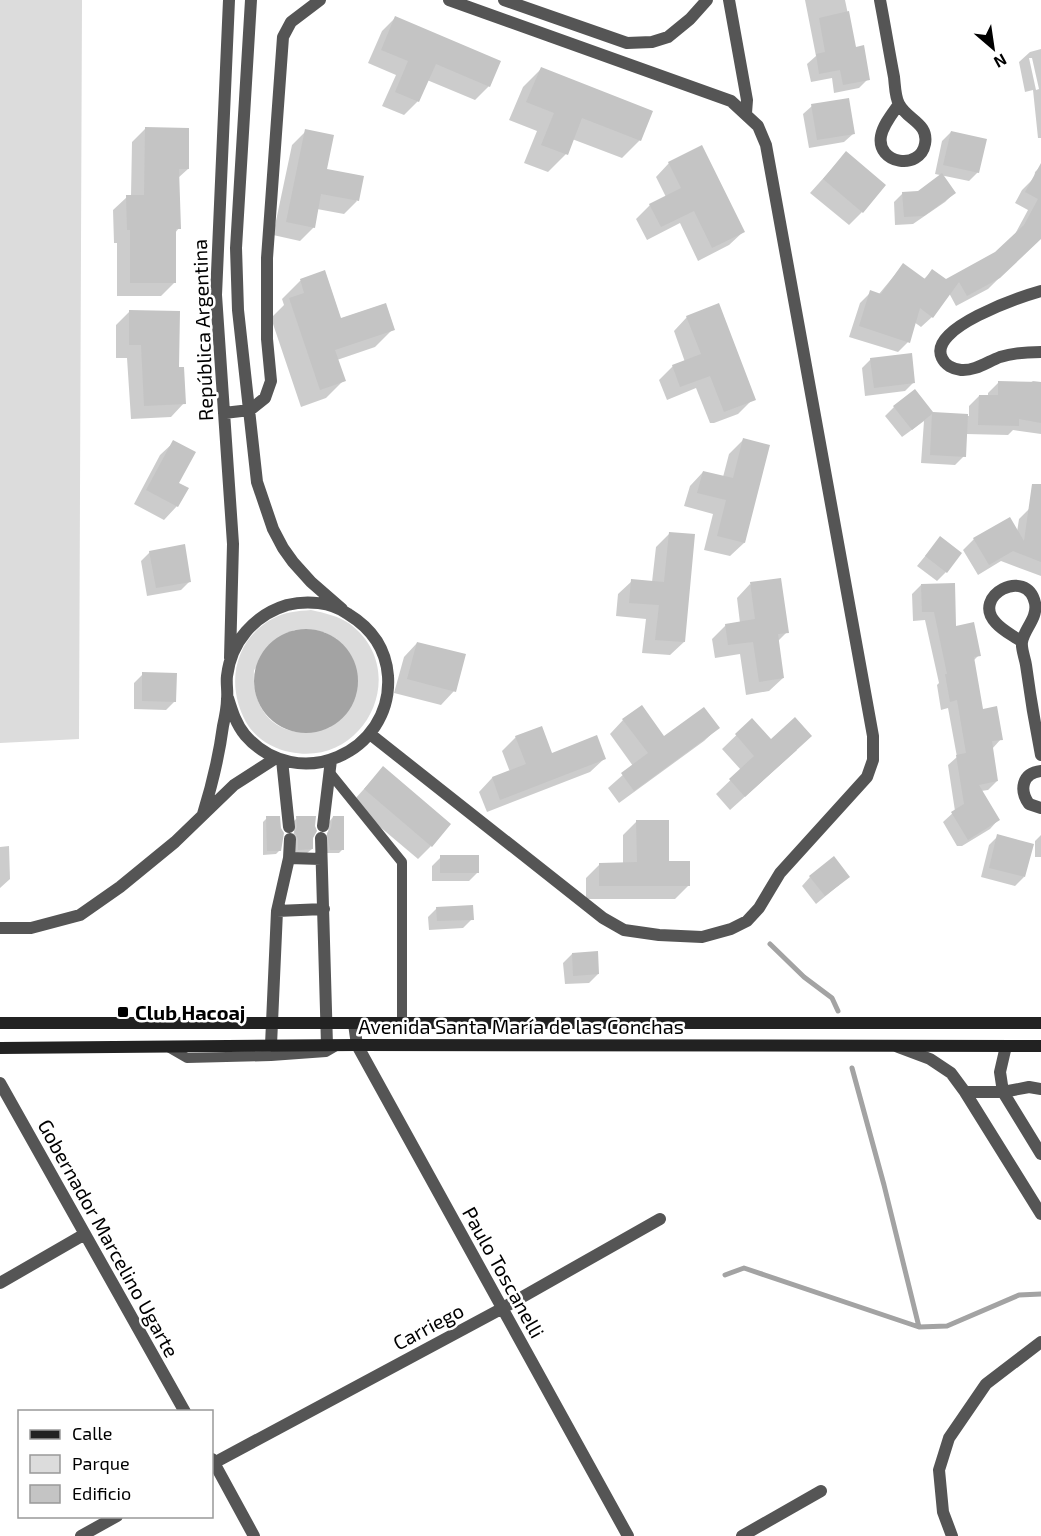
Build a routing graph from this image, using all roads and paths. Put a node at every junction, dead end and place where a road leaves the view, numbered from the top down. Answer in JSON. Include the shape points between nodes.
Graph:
{"nodes":[{"id":1,"x":229,"y":0,"type":"edge"},
{"id":2,"x":251,"y":0,"type":"edge"},
{"id":3,"x":320,"y":0,"type":"edge"},
{"id":4,"x":449,"y":0,"type":"edge"},
{"id":5,"x":504,"y":0,"type":"edge"},
{"id":6,"x":707,"y":0,"type":"edge"},
{"id":7,"x":729,"y":0,"type":"edge"},
{"id":8,"x":880,"y":0,"type":"edge"},
{"id":9,"x":898,"y":104,"type":"junction"},
{"id":10,"x":746,"y":113,"type":"junction"},
{"id":11,"x":216,"y":267,"type":"junction"},
{"id":12,"x":237,"y":267,"type":"junction"},
{"id":13,"x":1041,"y":291,"type":"edge"},
{"id":14,"x":1041,"y":352,"type":"edge"},
{"id":15,"x":250,"y":410,"type":"junction"},
{"id":16,"x":224,"y":413,"type":"junction"},
{"id":17,"x":342,"y":609,"type":"junction"},
{"id":18,"x":1022,"y":642,"type":"junction"},
{"id":19,"x":230,"y":658,"type":"junction"},
{"id":20,"x":228,"y":698,"type":"junction"},
{"id":21,"x":370,"y":734,"type":"junction"},
{"id":22,"x":1041,"y":755,"type":"edge"},
{"id":23,"x":279,"y":759,"type":"junction"},
{"id":24,"x":330,"y":766,"type":"junction"},
{"id":25,"x":1041,"y":771,"type":"edge"},
{"id":26,"x":1041,"y":808,"type":"edge"},
{"id":27,"x":203,"y":814,"type":"junction"},
{"id":28,"x":289,"y":858,"type":"junction"},
{"id":29,"x":321,"y":859,"type":"junction"},
{"id":30,"x":324,"y":909,"type":"junction"},
{"id":31,"x":277,"y":911,"type":"junction"},
{"id":32,"x":0,"y":928,"type":"edge"},
{"id":33,"x":0,"y":1023,"type":"edge"},
{"id":34,"x":272,"y":1023,"type":"junction"},
{"id":35,"x":1041,"y":1023,"type":"edge"},
{"id":36,"x":328,"y":1024,"type":"junction"},
{"id":37,"x":354,"y":1024,"type":"junction"},
{"id":38,"x":402,"y":1024,"type":"junction"},
{"id":39,"x":357,"y":1045,"type":"junction"},
{"id":40,"x":897,"y":1046,"type":"junction"},
{"id":41,"x":1006,"y":1046,"type":"junction"},
{"id":42,"x":1041,"y":1046,"type":"edge"},
{"id":43,"x":0,"y":1048,"type":"edge"},
{"id":44,"x":330,"y":1048,"type":"junction"},
{"id":45,"x":271,"y":1051,"type":"junction"},
{"id":46,"x":0,"y":1083,"type":"edge"},
{"id":47,"x":1041,"y":1089,"type":"edge"},
{"id":48,"x":965,"y":1092,"type":"junction"},
{"id":49,"x":1003,"y":1092,"type":"junction"},
{"id":50,"x":1041,"y":1154,"type":"edge"},
{"id":51,"x":1041,"y":1214,"type":"edge"},
{"id":52,"x":660,"y":1219,"type":"dead end"},
{"id":53,"x":85,"y":1234,"type":"junction"},
{"id":54,"x":0,"y":1282,"type":"edge"},
{"id":55,"x":501,"y":1309,"type":"junction"},
{"id":56,"x":1041,"y":1341,"type":"edge"},
{"id":57,"x":184,"y":1410,"type":"edge"},
{"id":58,"x":213,"y":1461,"type":"edge"},
{"id":59,"x":213,"y":1464,"type":"edge"},
{"id":60,"x":821,"y":1491,"type":"dead end"},
{"id":61,"x":113,"y":1518,"type":"edge"},
{"id":62,"x":81,"y":1536,"type":"edge"},
{"id":63,"x":254,"y":1536,"type":"edge"},
{"id":64,"x":628,"y":1536,"type":"edge"},
{"id":65,"x":742,"y":1536,"type":"edge"},
{"id":66,"x":952,"y":1536,"type":"edge"}],
"edges":[{"from":1,"to":11,"type":"street","name":"República Argentina"},
{"from":2,"to":12,"type":"street","name":"República Argentina"},
{"from":3,"to":15,"type":"street","via":[[291,22],[283,37],[267,258],[271,381],[265,398]]},
{"from":4,"to":10,"type":"street","via":[[731,101]]},
{"from":5,"to":6,"type":"street","via":[[627,42],[652,42],[668,37]]},
{"from":7,"to":10,"type":"street"},
{"from":8,"to":9,"type":"street"},
{"from":9,"to":9,"type":"street","via":[[880,141],[886,154],[905,162],[924,149],[925,133]]},
{"from":10,"to":21,"type":"street","via":[[758,126],[766,145],[873,736],[873,760],[867,777],[786,866],[747,921],[702,937],[659,935],[624,930],[603,918]]},
{"from":11,"to":12,"type":"street"},
{"from":11,"to":16,"type":"street","name":"República Argentina"},
{"from":12,"to":15,"type":"street","name":"República Argentina"},
{"from":13,"to":14,"type":"street","via":[[1012,299],[961,325],[946,336],[940,353],[943,361],[963,370],[1001,357]]},
{"from":15,"to":16,"type":"street"},
{"from":15,"to":17,"type":"street","name":"República Argentina","via":[[257,482],[273,529],[293,562]]},
{"from":16,"to":19,"type":"street","name":"República Argentina","via":[[233,544]]},
{"from":17,"to":19,"type":"street","via":[[320,603],[297,603],[275,609],[240,638]]},
{"from":17,"to":21,"type":"street","via":[[362,623],[378,642],[387,665],[388,689],[382,714]]},
{"from":18,"to":18,"type":"street","via":[[1034,617],[1035,603],[1028,591],[1008,586],[1000,589],[991,602],[992,617]]},
{"from":18,"to":22,"type":"street"},
{"from":19,"to":20,"type":"street"},
{"from":20,"to":23,"type":"street","via":[[244,734]]},
{"from":20,"to":27,"type":"street","via":[[215,775]]},
{"from":21,"to":24,"type":"street"},
{"from":23,"to":24,"type":"street"},
{"from":23,"to":27,"type":"street","via":[[234,785]]},
{"from":23,"to":28,"type":"street","via":[[290,833]]},
{"from":24,"to":29,"type":"street"},
{"from":24,"to":38,"type":"lane","via":[[402,862]]},
{"from":25,"to":26,"type":"street","via":[[1028,776],[1023,785],[1029,804]]},
{"from":27,"to":32,"type":"street","via":[[175,843],[80,915],[31,928]]},
{"from":28,"to":29,"type":"street"},
{"from":28,"to":31,"type":"street"},
{"from":29,"to":30,"type":"street"},
{"from":30,"to":31,"type":"street"},
{"from":30,"to":36,"type":"street"},
{"from":31,"to":34,"type":"street"},
{"from":33,"to":34,"type":"main road","name":"Avenida Santa María de las Conchas"},
{"from":34,"to":36,"type":"main road","name":"Avenida Santa María de las Conchas"},
{"from":34,"to":45,"type":"street"},
{"from":35,"to":38,"type":"main road","name":"Avenida Santa María de las Conchas"},
{"from":36,"to":37,"type":"main road","name":"Avenida Santa María de las Conchas"},
{"from":36,"to":44,"type":"street"},
{"from":37,"to":38,"type":"main road","name":"Avenida Santa María de las Conchas"},
{"from":37,"to":39,"type":"street","name":"Paulo Toscanelli"},
{"from":39,"to":40,"type":"main road","name":"Avenida Santa María de las Conchas"},
{"from":39,"to":44,"type":"main road","name":"Avenida Santa María de las Conchas"},
{"from":39,"to":55,"type":"street","name":"Paulo Toscanelli"},
{"from":40,"to":41,"type":"main road","name":"Avenida Santa María de las Conchas"},
{"from":40,"to":48,"type":"street","via":[[951,1072]]},
{"from":41,"to":42,"type":"main road","name":"Avenida Santa María de las Conchas"},
{"from":41,"to":49,"type":"street","via":[[1000,1072]]},
{"from":43,"to":45,"type":"main road","name":"Avenida Santa María de las Conchas"},
{"from":44,"to":45,"type":"main road","name":"Avenida Santa María de las Conchas"},
{"from":46,"to":53,"type":"street","name":"Gobernador Marcelino Ugarte"},
{"from":47,"to":49,"type":"street"},
{"from":48,"to":49,"type":"street"},
{"from":48,"to":51,"type":"street"},
{"from":49,"to":50,"type":"street"},
{"from":52,"to":55,"type":"street","name":"Carriego"},
{"from":53,"to":54,"type":"street"},
{"from":53,"to":57,"type":"street","name":"Gobernador Marcelino Ugarte"},
{"from":55,"to":58,"type":"street","name":"Carriego"},
{"from":55,"to":64,"type":"street","name":"Paulo Toscanelli"},
{"from":56,"to":66,"type":"street","via":[[986,1384],[949,1438],[939,1470],[943,1512]]},
{"from":59,"to":63,"type":"street"},
{"from":60,"to":65,"type":"street"},
{"from":61,"to":62,"type":"street"}]}
